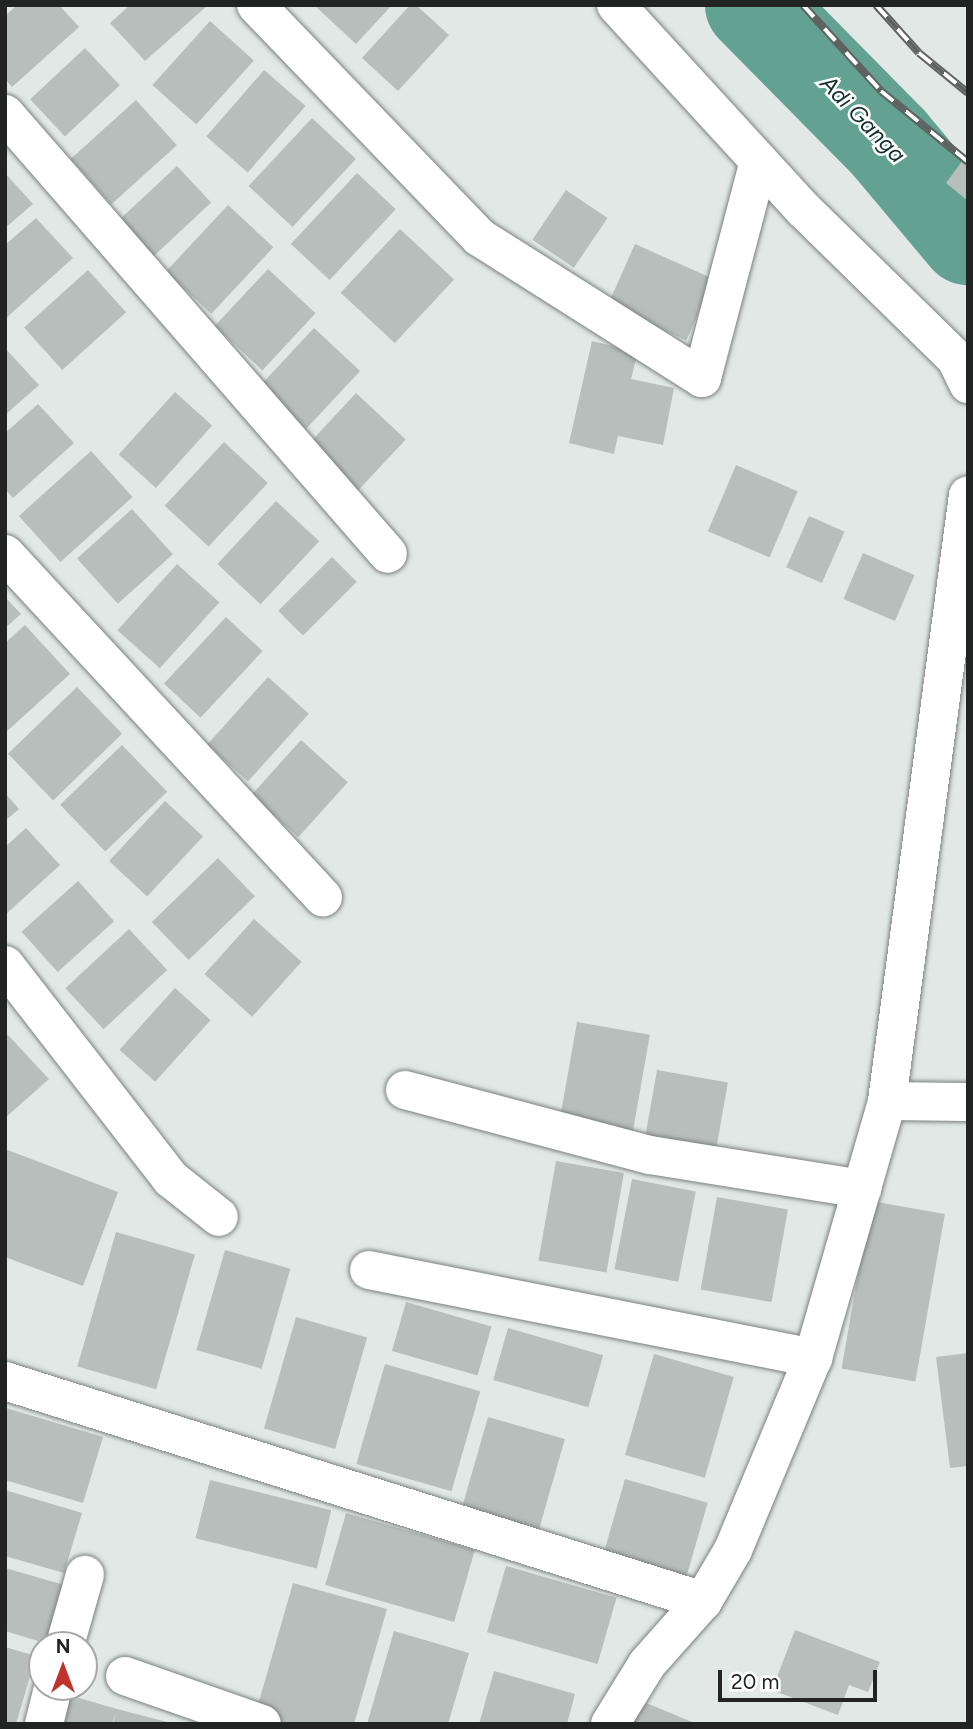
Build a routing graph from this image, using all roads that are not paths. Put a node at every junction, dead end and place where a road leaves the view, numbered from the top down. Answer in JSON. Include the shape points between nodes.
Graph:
{"nodes":[{"id":1,"x":256,"y":5,"type":"edge"},
{"id":2,"x":616,"y":5,"type":"edge"},
{"id":3,"x":5,"y":114,"type":"edge"},
{"id":4,"x":759,"y":161,"type":"junction"},
{"id":5,"x":968,"y":384,"type":"edge"},
{"id":6,"x":968,"y":495,"type":"edge"},
{"id":7,"x":5,"y":554,"type":"edge"},
{"id":8,"x":388,"y":554,"type":"dead end"},
{"id":9,"x":323,"y":897,"type":"dead end"},
{"id":10,"x":5,"y":965,"type":"edge"},
{"id":11,"x":405,"y":1090,"type":"dead end"},
{"id":12,"x":887,"y":1101,"type":"junction"},
{"id":13,"x":968,"y":1102,"type":"edge"},
{"id":14,"x":862,"y":1189,"type":"junction"},
{"id":15,"x":219,"y":1217,"type":"dead end"},
{"id":16,"x":369,"y":1270,"type":"dead end"},
{"id":17,"x":813,"y":1358,"type":"junction"},
{"id":18,"x":5,"y":1381,"type":"edge"},
{"id":19,"x":85,"y":1575,"type":"dead end"},
{"id":20,"x":703,"y":1601,"type":"junction"},
{"id":21,"x":69,"y":1631,"type":"edge"},
{"id":22,"x":125,"y":1676,"type":"dead end"},
{"id":23,"x":50,"y":1701,"type":"edge"},
{"id":24,"x":44,"y":1724,"type":"edge"},
{"id":25,"x":262,"y":1724,"type":"edge"},
{"id":26,"x":610,"y":1724,"type":"edge"}],
"edges":[{"from":1,"to":4,"type":"street","via":[[479,237],[702,378]]},
{"from":2,"to":4,"type":"street"},
{"from":3,"to":8,"type":"street"},
{"from":4,"to":5,"type":"street","via":[[956,359]]},
{"from":6,"to":12,"type":"street"},
{"from":7,"to":9,"type":"street"},
{"from":10,"to":15,"type":"street","via":[[171,1178]]},
{"from":11,"to":14,"type":"street","via":[[650,1155]]},
{"from":12,"to":13,"type":"street"},
{"from":12,"to":14,"type":"street"},
{"from":14,"to":17,"type":"street"},
{"from":16,"to":17,"type":"street"},
{"from":17,"to":20,"type":"street","via":[[733,1550]]},
{"from":18,"to":20,"type":"street"},
{"from":19,"to":21,"type":"street"},
{"from":20,"to":26,"type":"street","via":[[647,1664]]},
{"from":22,"to":25,"type":"street"},
{"from":23,"to":24,"type":"street"}]}
